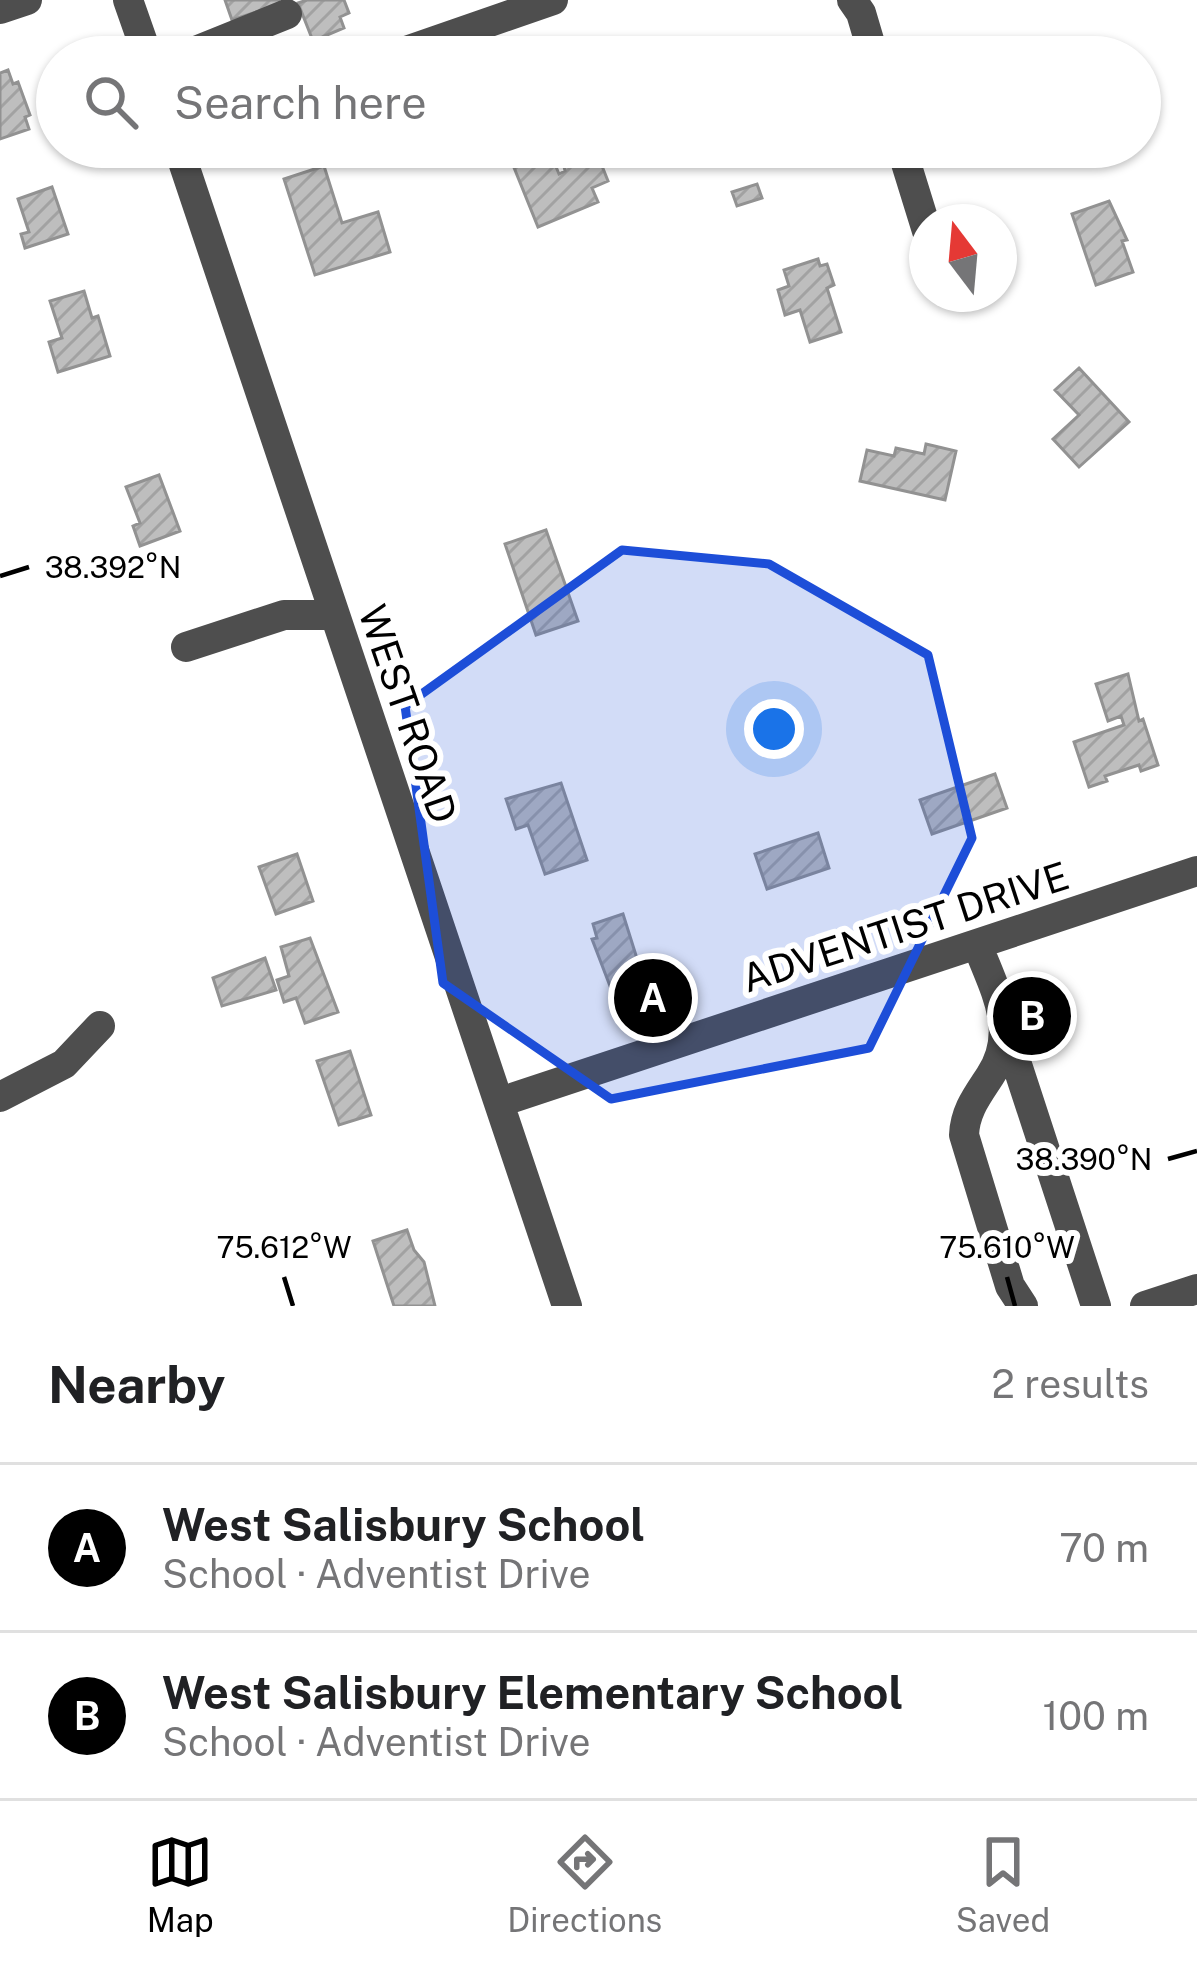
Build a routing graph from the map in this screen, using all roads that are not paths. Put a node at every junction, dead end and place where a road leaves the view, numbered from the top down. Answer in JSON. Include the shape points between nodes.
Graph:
{"nodes":[{"id":1,"x":27,"y":0,"type":"edge"},
{"id":2,"x":128,"y":0,"type":"edge"},
{"id":3,"x":553,"y":0,"type":"edge"},
{"id":4,"x":852,"y":0,"type":"edge"},
{"id":5,"x":0,"y":9,"type":"edge"},
{"id":6,"x":287,"y":14,"type":"dead end"},
{"id":7,"x":141,"y":36,"type":"edge"},
{"id":8,"x":233,"y":36,"type":"edge"},
{"id":9,"x":449,"y":36,"type":"edge"},
{"id":10,"x":868,"y":36,"type":"edge"},
{"id":11,"x":185,"y":168,"type":"edge"},
{"id":12,"x":908,"y":168,"type":"edge"},
{"id":13,"x":919,"y":204,"type":"edge"},
{"id":14,"x":332,"y":615,"type":"junction"},
{"id":15,"x":186,"y":647,"type":"dead end"},
{"id":16,"x":1197,"y":871,"type":"edge"},
{"id":17,"x":976,"y":944,"type":"junction"},
{"id":18,"x":100,"y":1026,"type":"dead end"},
{"id":19,"x":1006,"y":1031,"type":"junction"},
{"id":20,"x":0,"y":1097,"type":"edge"},
{"id":21,"x":500,"y":1102,"type":"junction"},
{"id":22,"x":1197,"y":1289,"type":"edge"},
{"id":23,"x":567,"y":1306,"type":"edge"},
{"id":24,"x":1023,"y":1306,"type":"edge"},
{"id":25,"x":1096,"y":1306,"type":"edge"},
{"id":26,"x":1145,"y":1306,"type":"edge"}],
"edges":[{"from":1,"to":5,"type":"street"},
{"from":2,"to":7,"type":"street"},
{"from":3,"to":9,"type":"street"},
{"from":4,"to":10,"type":"street"},
{"from":6,"to":8,"type":"street"},
{"from":11,"to":14,"type":"street","name":"WEST ROAD"},
{"from":12,"to":13,"type":"street"},
{"from":14,"to":15,"type":"street","via":[[284,615]]},
{"from":14,"to":21,"type":"street","name":"WEST ROAD"},
{"from":16,"to":17,"type":"street","name":"ADVENTIST DRIVE"},
{"from":17,"to":19,"type":"street"},
{"from":17,"to":21,"type":"street","name":"ADVENTIST DRIVE"},
{"from":18,"to":20,"type":"street","via":[[64,1064]]},
{"from":19,"to":24,"type":"street","via":[[964,1135]]},
{"from":19,"to":25,"type":"street"},
{"from":21,"to":23,"type":"street","name":"WEST ROAD"},
{"from":22,"to":26,"type":"street"}]}
